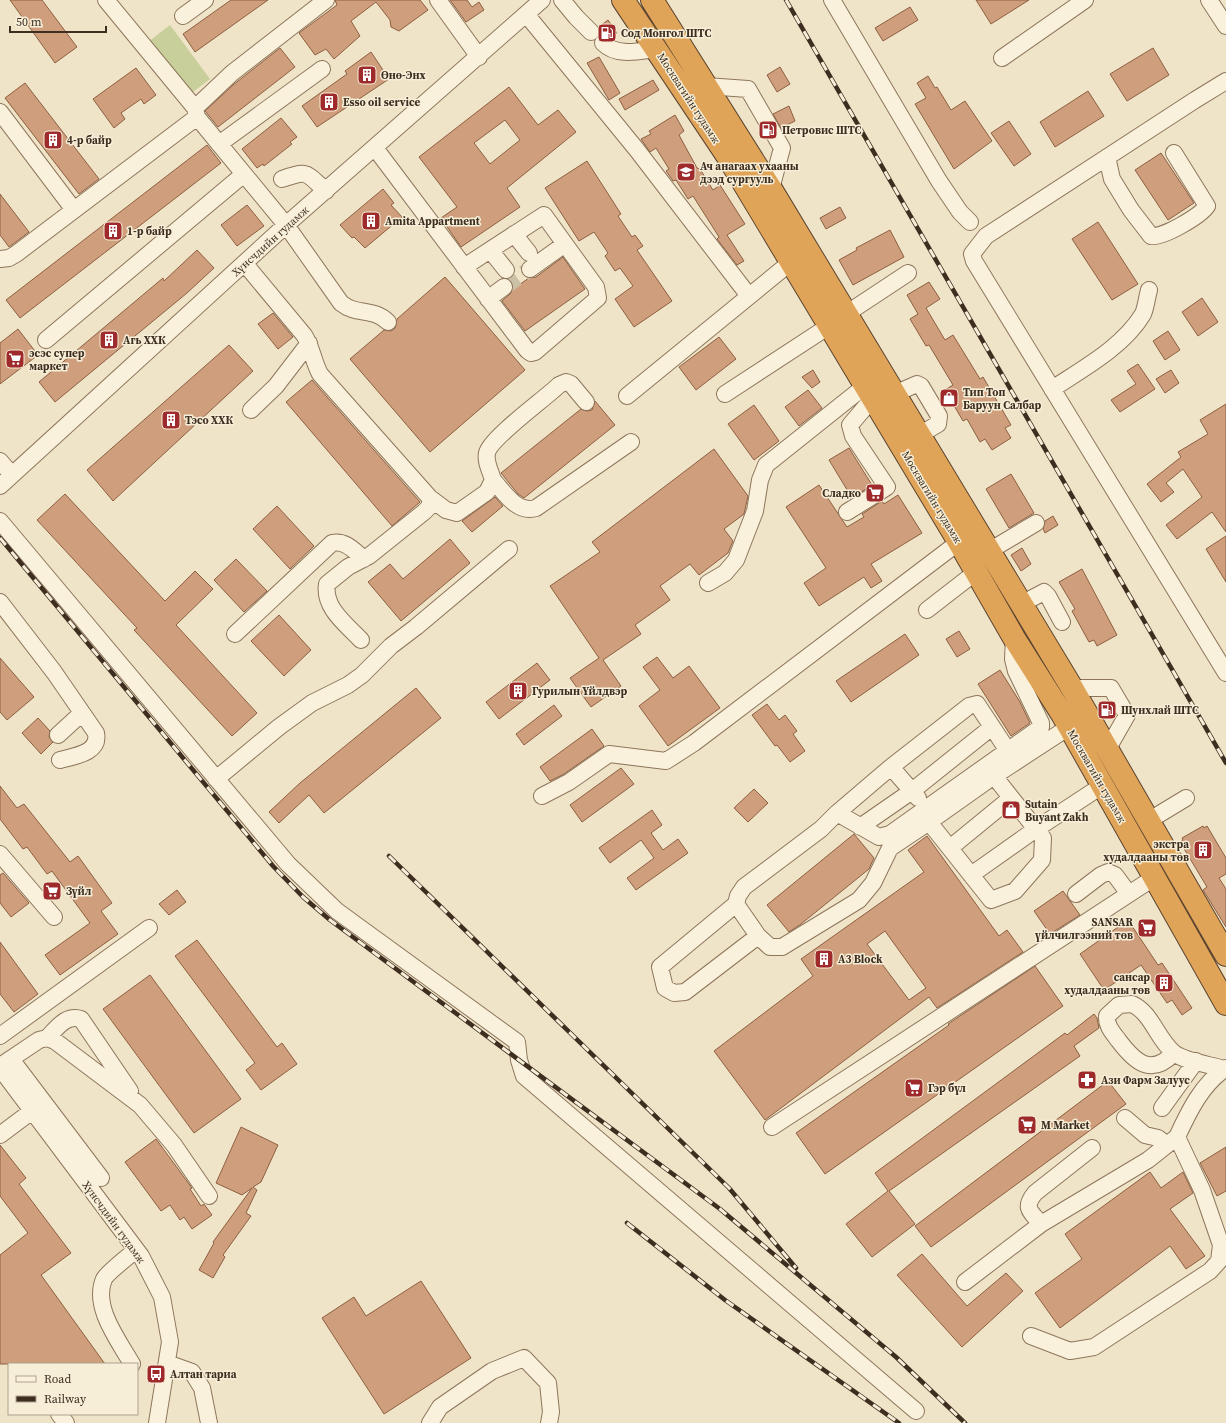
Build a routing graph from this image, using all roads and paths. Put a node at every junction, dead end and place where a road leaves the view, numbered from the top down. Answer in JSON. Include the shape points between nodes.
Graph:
{"nodes":[{"id":1,"x":106,"y":0,"type":"edge"},
{"id":2,"x":205,"y":0,"type":"edge"},
{"id":3,"x":326,"y":0,"type":"edge"},
{"id":4,"x":438,"y":0,"type":"edge"},
{"id":5,"x":542,"y":0,"type":"edge"},
{"id":6,"x":562,"y":0,"type":"edge"},
{"id":7,"x":623,"y":0,"type":"edge"},
{"id":8,"x":652,"y":0,"type":"edge"},
{"id":9,"x":832,"y":0,"type":"edge"},
{"id":10,"x":1085,"y":0,"type":"edge"},
{"id":11,"x":1209,"y":0,"type":"edge"},
{"id":12,"x":526,"y":14,"type":"junction"},
{"id":13,"x":183,"y":16,"type":"dead end"},
{"id":14,"x":1225,"y":21,"type":"edge"},
{"id":15,"x":591,"y":32,"type":"dead end"},
{"id":16,"x":603,"y":43,"type":"dead end"},
{"id":17,"x":657,"y":49,"type":"junction"},
{"id":18,"x":479,"y":57,"type":"junction"},
{"id":19,"x":1002,"y":58,"type":"dead end"},
{"id":20,"x":322,"y":69,"type":"dead end"},
{"id":21,"x":1226,"y":81,"type":"edge"},
{"id":22,"x":706,"y":86,"type":"junction"},
{"id":23,"x":0,"y":112,"type":"edge"},
{"id":24,"x":196,"y":113,"type":"junction"},
{"id":25,"x":219,"y":144,"type":"junction"},
{"id":26,"x":375,"y":148,"type":"junction"},
{"id":27,"x":1174,"y":153,"type":"dead end"},
{"id":28,"x":1107,"y":157,"type":"junction"},
{"id":29,"x":244,"y":174,"type":"junction"},
{"id":30,"x":282,"y":179,"type":"dead end"},
{"id":31,"x":771,"y":189,"type":"junction"},
{"id":32,"x":326,"y":191,"type":"junction"},
{"id":33,"x":74,"y":210,"type":"junction"},
{"id":34,"x":970,"y":222,"type":"dead end"},
{"id":35,"x":286,"y":226,"type":"junction"},
{"id":36,"x":514,"y":234,"type":"junction"},
{"id":37,"x":565,"y":244,"type":"junction"},
{"id":38,"x":490,"y":250,"type":"junction"},
{"id":39,"x":3,"y":262,"type":"edge"},
{"id":40,"x":791,"y":262,"type":"junction"},
{"id":41,"x":244,"y":264,"type":"junction"},
{"id":42,"x":464,"y":267,"type":"junction"},
{"id":43,"x":506,"y":270,"type":"dead end"},
{"id":44,"x":908,"y":273,"type":"dead end"},
{"id":45,"x":504,"y":287,"type":"tunnel mouth"},
{"id":46,"x":1149,"y":290,"type":"dead end"},
{"id":47,"x":749,"y":296,"type":"junction"},
{"id":48,"x":488,"y":299,"type":"junction"},
{"id":49,"x":838,"y":320,"type":"junction"},
{"id":50,"x":388,"y":322,"type":"dead end"},
{"id":51,"x":46,"y":340,"type":"dead end"},
{"id":52,"x":309,"y":343,"type":"junction"},
{"id":53,"x":1052,"y":389,"type":"junction"},
{"id":54,"x":869,"y":392,"type":"junction"},
{"id":55,"x":725,"y":394,"type":"dead end"},
{"id":56,"x":627,"y":396,"type":"dead end"},
{"id":57,"x":586,"y":402,"type":"dead end"},
{"id":58,"x":251,"y":410,"type":"dead end"},
{"id":59,"x":631,"y":442,"type":"dead end"},
{"id":60,"x":0,"y":461,"type":"edge"},
{"id":61,"x":493,"y":480,"type":"junction"},
{"id":62,"x":6,"y":481,"type":"edge"},
{"id":63,"x":430,"y":498,"type":"junction"},
{"id":64,"x":847,"y":512,"type":"dead end"},
{"id":65,"x":0,"y":520,"type":"edge"},
{"id":66,"x":1036,"y":523,"type":"dead end"},
{"id":67,"x":959,"y":542,"type":"junction"},
{"id":68,"x":509,"y":549,"type":"dead end"},
{"id":69,"x":989,"y":551,"type":"junction"},
{"id":70,"x":364,"y":559,"type":"junction"},
{"id":71,"x":976,"y":572,"type":"junction"},
{"id":72,"x":708,"y":584,"type":"dead end"},
{"id":73,"x":0,"y":602,"type":"edge"},
{"id":74,"x":1021,"y":604,"type":"junction"},
{"id":75,"x":927,"y":610,"type":"dead end"},
{"id":76,"x":1062,"y":622,"type":"dead end"},
{"id":77,"x":235,"y":634,"type":"dead end"},
{"id":78,"x":1014,"y":638,"type":"junction"},
{"id":79,"x":361,"y":640,"type":"dead end"},
{"id":80,"x":1226,"y":673,"type":"edge"},
{"id":81,"x":1072,"y":688,"type":"junction"},
{"id":82,"x":82,"y":713,"type":"junction"},
{"id":83,"x":992,"y":727,"type":"junction"},
{"id":84,"x":1069,"y":727,"type":"junction"},
{"id":85,"x":58,"y":735,"type":"dead end"},
{"id":86,"x":1107,"y":750,"type":"junction"},
{"id":87,"x":1008,"y":751,"type":"junction"},
{"id":88,"x":60,"y":760,"type":"dead end"},
{"id":89,"x":891,"y":767,"type":"junction"},
{"id":90,"x":994,"y":776,"type":"junction"},
{"id":91,"x":216,"y":779,"type":"junction"},
{"id":92,"x":1103,"y":786,"type":"junction"},
{"id":93,"x":912,"y":791,"type":"junction"},
{"id":94,"x":542,"y":796,"type":"dead end"},
{"id":95,"x":1012,"y":798,"type":"junction"},
{"id":96,"x":1186,"y":798,"type":"dead end"},
{"id":97,"x":837,"y":813,"type":"junction"},
{"id":98,"x":928,"y":815,"type":"junction"},
{"id":99,"x":1148,"y":822,"type":"junction"},
{"id":100,"x":860,"y":827,"type":"junction"},
{"id":101,"x":1036,"y":829,"type":"junction"},
{"id":102,"x":950,"y":848,"type":"junction"},
{"id":103,"x":0,"y":854,"type":"edge"},
{"id":104,"x":971,"y":874,"type":"junction"},
{"id":105,"x":1155,"y":877,"type":"junction"},
{"id":106,"x":1076,"y":894,"type":"dead end"},
{"id":107,"x":1129,"y":894,"type":"junction"},
{"id":108,"x":736,"y":904,"type":"junction"},
{"id":109,"x":54,"y":917,"type":"dead end"},
{"id":110,"x":149,"y":928,"type":"dead end"},
{"id":111,"x":758,"y":936,"type":"junction"},
{"id":112,"x":1225,"y":953,"type":"edge"},
{"id":113,"x":1226,"y":1004,"type":"edge"},
{"id":114,"x":0,"y":1036,"type":"edge"},
{"id":115,"x":47,"y":1038,"type":"junction"},
{"id":116,"x":1174,"y":1053,"type":"dead end"},
{"id":117,"x":1196,"y":1061,"type":"junction"},
{"id":118,"x":4,"y":1064,"type":"edge"},
{"id":119,"x":1225,"y":1068,"type":"edge"},
{"id":120,"x":140,"y":1105,"type":"junction"},
{"id":121,"x":1162,"y":1108,"type":"dead end"},
{"id":122,"x":32,"y":1111,"type":"junction"},
{"id":123,"x":1125,"y":1118,"type":"dead end"},
{"id":124,"x":772,"y":1127,"type":"dead end"},
{"id":125,"x":0,"y":1135,"type":"edge"},
{"id":126,"x":1172,"y":1140,"type":"junction"},
{"id":127,"x":1092,"y":1148,"type":"dead end"},
{"id":128,"x":101,"y":1178,"type":"dead end"},
{"id":129,"x":209,"y":1196,"type":"dead end"},
{"id":130,"x":1040,"y":1224,"type":"junction"},
{"id":131,"x":136,"y":1250,"type":"junction"},
{"id":132,"x":965,"y":1282,"type":"dead end"},
{"id":133,"x":1032,"y":1336,"type":"dead end"},
{"id":134,"x":131,"y":1363,"type":"edge"},
{"id":135,"x":168,"y":1363,"type":"junction"},
{"id":136,"x":916,"y":1411,"type":"dead end"},
{"id":137,"x":60,"y":1415,"type":"edge"},
{"id":138,"x":66,"y":1423,"type":"edge"},
{"id":139,"x":156,"y":1423,"type":"edge"},
{"id":140,"x":209,"y":1423,"type":"edge"},
{"id":141,"x":430,"y":1423,"type":"edge"},
{"id":142,"x":549,"y":1423,"type":"edge"}],
"edges":[{"from":1,"to":24,"type":"street"},
{"from":2,"to":13,"type":"street"},
{"from":3,"to":24,"type":"street","via":[[232,73]]},
{"from":4,"to":18,"type":"street"},
{"from":5,"to":12,"type":"street","name":"Хүнсчдийн гудамж"},
{"from":6,"to":15,"type":"street"},
{"from":7,"to":17,"type":"highway","name":"Москвагийн гудамж"},
{"from":8,"to":22,"type":"highway","name":"Москвагийн гудамж"},
{"from":9,"to":34,"type":"street","via":[[939,181]]},
{"from":10,"to":19,"type":"street"},
{"from":11,"to":14,"type":"street"},
{"from":12,"to":18,"type":"street","name":"Хүнсчдийн гудамж"},
{"from":12,"to":47,"type":"street","via":[[637,150]]},
{"from":16,"to":17,"type":"street","via":[[609,50],[621,52]]},
{"from":17,"to":40,"type":"highway","name":"Москвагийн гудамж","via":[[728,157]]},
{"from":18,"to":26,"type":"street","name":"Хүнсчдийн гудамж"},
{"from":20,"to":25,"type":"street"},
{"from":21,"to":28,"type":"street"},
{"from":22,"to":31,"type":"highway","name":"Москвагийн гудамж"},
{"from":22,"to":31,"type":"street","via":[[748,89],[782,148]]},
{"from":23,"to":33,"type":"street"},
{"from":24,"to":25,"type":"street"},
{"from":24,"to":33,"type":"street"},
{"from":25,"to":29,"type":"street"},
{"from":26,"to":32,"type":"street","name":"Хүнсчдийн гудамж"},
{"from":26,"to":42,"type":"street"},
{"from":27,"to":28,"type":"street","via":[[1207,206],[1174,229],[1157,237],[1151,236],[1131,210],[1112,179]]},
{"from":28,"to":53,"type":"street","via":[[986,236],[972,254]]},
{"from":29,"to":35,"type":"street"},
{"from":29,"to":51,"type":"street"},
{"from":30,"to":32,"type":"street","via":[[301,172]]},
{"from":31,"to":49,"type":"highway","name":"Москвагийн гудамж"},
{"from":32,"to":35,"type":"street","name":"Хүнсчдийн гудамж"},
{"from":33,"to":39,"type":"street"},
{"from":35,"to":41,"type":"street","name":"Хүнсчдийн гудамж"},
{"from":35,"to":50,"type":"street","via":[[341,303],[352,310],[375,313]]},
{"from":36,"to":37,"type":"street","via":[[529,261]]},
{"from":36,"to":37,"type":"street","via":[[544,215]]},
{"from":36,"to":38,"type":"street"},
{"from":37,"to":48,"type":"street","via":[[596,287],[598,298],[535,352],[527,350]]},
{"from":38,"to":42,"type":"street"},
{"from":38,"to":43,"type":"street"},
{"from":40,"to":47,"type":"street"},
{"from":40,"to":49,"type":"highway","name":"Москвагийн гудамж"},
{"from":41,"to":52,"type":"street"},
{"from":41,"to":62,"type":"street","name":"Хүнсчдийн гудамж"},
{"from":42,"to":48,"type":"street"},
{"from":44,"to":49,"type":"street"},
{"from":45,"to":48,"type":"street"},
{"from":46,"to":53,"type":"street","via":[[1144,312],[1129,332],[1102,355]]},
{"from":47,"to":56,"type":"street"},
{"from":49,"to":54,"type":"highway","name":"Москвагийн гудамж"},
{"from":49,"to":55,"type":"street"},
{"from":49,"to":69,"type":"highway","name":"Москвагийн гудамж","via":[[894,394]]},
{"from":52,"to":58,"type":"street","via":[[276,386]]},
{"from":52,"to":63,"type":"street","via":[[320,374]]},
{"from":53,"to":80,"type":"street"},
{"from":54,"to":64,"type":"street","via":[[850,424],[853,436],[887,488]]},
{"from":54,"to":67,"type":"highway","name":"Москвагийн гудамж"},
{"from":54,"to":72,"type":"street","via":[[766,464],[760,480],[755,511],[736,560],[725,573]]},
{"from":57,"to":61,"type":"street","via":[[571,384],[566,382],[560,385],[510,427],[489,449],[487,459]]},
{"from":59,"to":61,"type":"street","via":[[536,508],[528,510],[519,507]]},
{"from":60,"to":62,"type":"street"},
{"from":61,"to":63,"type":"street","via":[[487,492],[457,513],[446,510]]},
{"from":63,"to":70,"type":"street","via":[[430,506],[424,512]]},
{"from":65,"to":91,"type":"street"},
{"from":66,"to":69,"type":"street"},
{"from":67,"to":71,"type":"highway","name":"Москвагийн гудамж"},
{"from":67,"to":94,"type":"street","via":[[694,743],[666,761],[609,754],[569,782]]},
{"from":68,"to":91,"type":"street","via":[[391,646],[362,675],[306,707]]},
{"from":69,"to":74,"type":"highway","name":"Москвагийн гудамж"},
{"from":70,"to":77,"type":"street","via":[[346,544],[332,542]]},
{"from":70,"to":79,"type":"street","via":[[330,580],[326,590],[330,605]]},
{"from":71,"to":75,"type":"street"},
{"from":71,"to":78,"type":"highway","name":"Москвагийн гудамж"},
{"from":73,"to":82,"type":"street"},
{"from":74,"to":76,"type":"street","via":[[1044,592]]},
{"from":74,"to":81,"type":"highway","name":"Москвагийн гудамж"},
{"from":78,"to":84,"type":"highway","name":"Москвагийн гудамж"},
{"from":78,"to":87,"type":"street","via":[[1013,660],[1016,671],[1041,725]]},
{"from":81,"to":86,"type":"highway","name":"Москвагийн гудамж"},
{"from":81,"to":86,"type":"street","via":[[1111,688],[1127,715]]},
{"from":82,"to":85,"type":"street"},
{"from":82,"to":88,"type":"street","via":[[98,740],[85,753]]},
{"from":83,"to":87,"type":"street"},
{"from":83,"to":89,"type":"street","via":[[977,704],[969,706]]},
{"from":83,"to":93,"type":"street"},
{"from":84,"to":90,"type":"street"},
{"from":84,"to":92,"type":"highway","name":"Москвагийн гудамж"},
{"from":86,"to":99,"type":"highway","name":"Москвагийн гудамж"},
{"from":87,"to":98,"type":"street"},
{"from":89,"to":93,"type":"street"},
{"from":89,"to":97,"type":"street"},
{"from":90,"to":95,"type":"street"},
{"from":90,"to":98,"type":"street"},
{"from":91,"to":136,"type":"street","via":[[288,864],[337,911],[517,1042],[524,1076]]},
{"from":92,"to":101,"type":"street"},
{"from":92,"to":105,"type":"highway","name":"Москвагийн гудамж"},
{"from":93,"to":98,"type":"street"},
{"from":93,"to":100,"type":"street"},
{"from":95,"to":101,"type":"street"},
{"from":95,"to":102,"type":"street"},
{"from":96,"to":99,"type":"street"},
{"from":97,"to":100,"type":"street"},
{"from":97,"to":108,"type":"street","via":[[821,829],[744,887]]},
{"from":98,"to":100,"type":"street","via":[[879,837]]},
{"from":98,"to":102,"type":"street"},
{"from":98,"to":111,"type":"street","via":[[890,848],[873,883],[860,900],[782,947],[770,947]]},
{"from":99,"to":112,"type":"highway","name":"Москвагийн гудамж"},
{"from":101,"to":104,"type":"street"},
{"from":101,"to":104,"type":"street","via":[[1043,838],[1042,860],[1015,891],[991,900]]},
{"from":102,"to":104,"type":"street"},
{"from":103,"to":109,"type":"street"},
{"from":105,"to":107,"type":"street"},
{"from":105,"to":113,"type":"highway","name":"Москвагийн гудамж"},
{"from":106,"to":107,"type":"street","via":[[1108,872],[1115,875]]},
{"from":107,"to":124,"type":"street"},
{"from":108,"to":111,"type":"street"},
{"from":108,"to":111,"type":"street","via":[[660,967],[665,988],[674,993],[685,992]]},
{"from":110,"to":114,"type":"street"},
{"from":115,"to":118,"type":"street","via":[[39,1040]]},
{"from":115,"to":120,"type":"street","via":[[55,1041]]},
{"from":115,"to":120,"type":"street","via":[[67,1018],[81,1019]]},
{"from":116,"to":117,"type":"street"},
{"from":117,"to":119,"type":"street"},
{"from":117,"to":121,"type":"street"},
{"from":118,"to":122,"type":"street","name":"Хүнсчдийн гудамж"},
{"from":118,"to":128,"type":"street"},
{"from":119,"to":126,"type":"street","via":[[1214,1077],[1190,1108]]},
{"from":120,"to":129,"type":"street","via":[[174,1145]]},
{"from":122,"to":125,"type":"street"},
{"from":122,"to":131,"type":"street","name":"Хүнсчдийн гудамж"},
{"from":123,"to":126,"type":"street","via":[[1145,1135]]},
{"from":126,"to":130,"type":"street","via":[[1148,1160]]},
{"from":126,"to":133,"type":"street","via":[[1202,1190],[1221,1245],[1219,1261],[1210,1271],[1094,1347],[1070,1351]]},
{"from":127,"to":130,"type":"street","via":[[1034,1193],[1028,1202],[1028,1210]]},
{"from":130,"to":132,"type":"street"},
{"from":131,"to":134,"type":"street","via":[[104,1278],[101,1297],[105,1315]]},
{"from":131,"to":135,"type":"street","name":"Хүнсчдийн гудамж","via":[[162,1297],[170,1342]]},
{"from":135,"to":139,"type":"street","name":"Хүнсчдийн гудамж"},
{"from":135,"to":140,"type":"street","via":[[192,1372],[202,1388]]},
{"from":137,"to":138,"type":"street"},
{"from":141,"to":142,"type":"street","via":[[440,1408],[492,1371],[524,1358],[548,1383],[551,1412]]}]}
